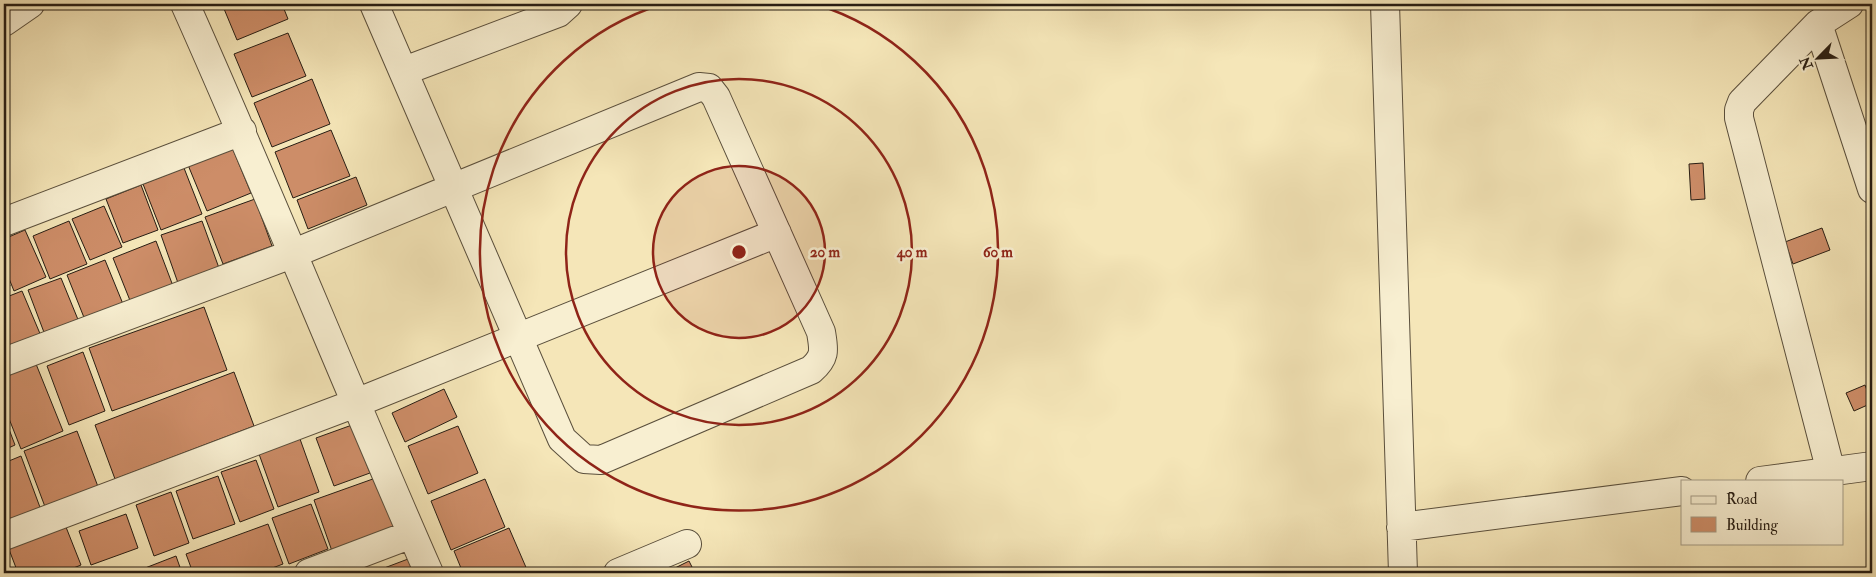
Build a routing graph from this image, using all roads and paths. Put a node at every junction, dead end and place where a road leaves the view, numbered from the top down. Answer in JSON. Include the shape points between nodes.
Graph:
{"nodes":[{"id":1,"x":30,"y":4,"type":"edge"},
{"id":2,"x":185,"y":4,"type":"edge"},
{"id":3,"x":374,"y":4,"type":"edge"},
{"id":4,"x":568,"y":4,"type":"edge"},
{"id":5,"x":1385,"y":4,"type":"edge"},
{"id":6,"x":1850,"y":4,"type":"edge"},
{"id":7,"x":4,"y":22,"type":"edge"},
{"id":8,"x":1818,"y":24,"type":"junction"},
{"id":9,"x":404,"y":71,"type":"junction"},
{"id":10,"x":242,"y":131,"type":"junction"},
{"id":11,"x":455,"y":188,"type":"junction"},
{"id":12,"x":1872,"y":189,"type":"edge"},
{"id":13,"x":4,"y":222,"type":"edge"},
{"id":14,"x":777,"y":233,"type":"junction"},
{"id":15,"x":292,"y":254,"type":"junction"},
{"id":16,"x":518,"y":337,"type":"junction"},
{"id":17,"x":4,"y":362,"type":"edge"},
{"id":18,"x":356,"y":403,"type":"junction"},
{"id":19,"x":1872,"y":466,"type":"edge"},
{"id":20,"x":1832,"y":472,"type":"junction"},
{"id":21,"x":1768,"y":480,"type":"edge"},
{"id":22,"x":1681,"y":491,"type":"edge"},
{"id":23,"x":1401,"y":527,"type":"junction"},
{"id":24,"x":412,"y":534,"type":"junction"},
{"id":25,"x":4,"y":536,"type":"edge"},
{"id":26,"x":687,"y":544,"type":"dead end"},
{"id":27,"x":309,"y":573,"type":"edge"},
{"id":28,"x":429,"y":573,"type":"edge"},
{"id":29,"x":618,"y":573,"type":"edge"},
{"id":30,"x":1403,"y":573,"type":"edge"}],
"edges":[{"from":1,"to":7,"type":"street"},
{"from":2,"to":10,"type":"street"},
{"from":3,"to":9,"type":"street"},
{"from":4,"to":9,"type":"street","via":[[558,13]]},
{"from":5,"to":23,"type":"street"},
{"from":6,"to":8,"type":"street"},
{"from":8,"to":12,"type":"street"},
{"from":8,"to":20,"type":"street","via":[[1742,102],[1739,118]]},
{"from":9,"to":11,"type":"street"},
{"from":10,"to":13,"type":"street"},
{"from":10,"to":15,"type":"street"},
{"from":11,"to":14,"type":"street","via":[[699,87],[709,88],[716,97]]},
{"from":11,"to":15,"type":"street"},
{"from":11,"to":16,"type":"street"},
{"from":14,"to":16,"type":"street"},
{"from":14,"to":16,"type":"street","via":[[821,332],[824,350],[820,362],[811,370],[601,460],[584,459],[562,439]]},
{"from":15,"to":17,"type":"street"},
{"from":15,"to":18,"type":"street"},
{"from":16,"to":18,"type":"street"},
{"from":18,"to":24,"type":"street"},
{"from":18,"to":25,"type":"street"},
{"from":19,"to":20,"type":"street"},
{"from":20,"to":21,"type":"street"},
{"from":22,"to":23,"type":"street"},
{"from":23,"to":30,"type":"street"},
{"from":24,"to":27,"type":"street"},
{"from":24,"to":28,"type":"street"},
{"from":26,"to":29,"type":"street"}]}
